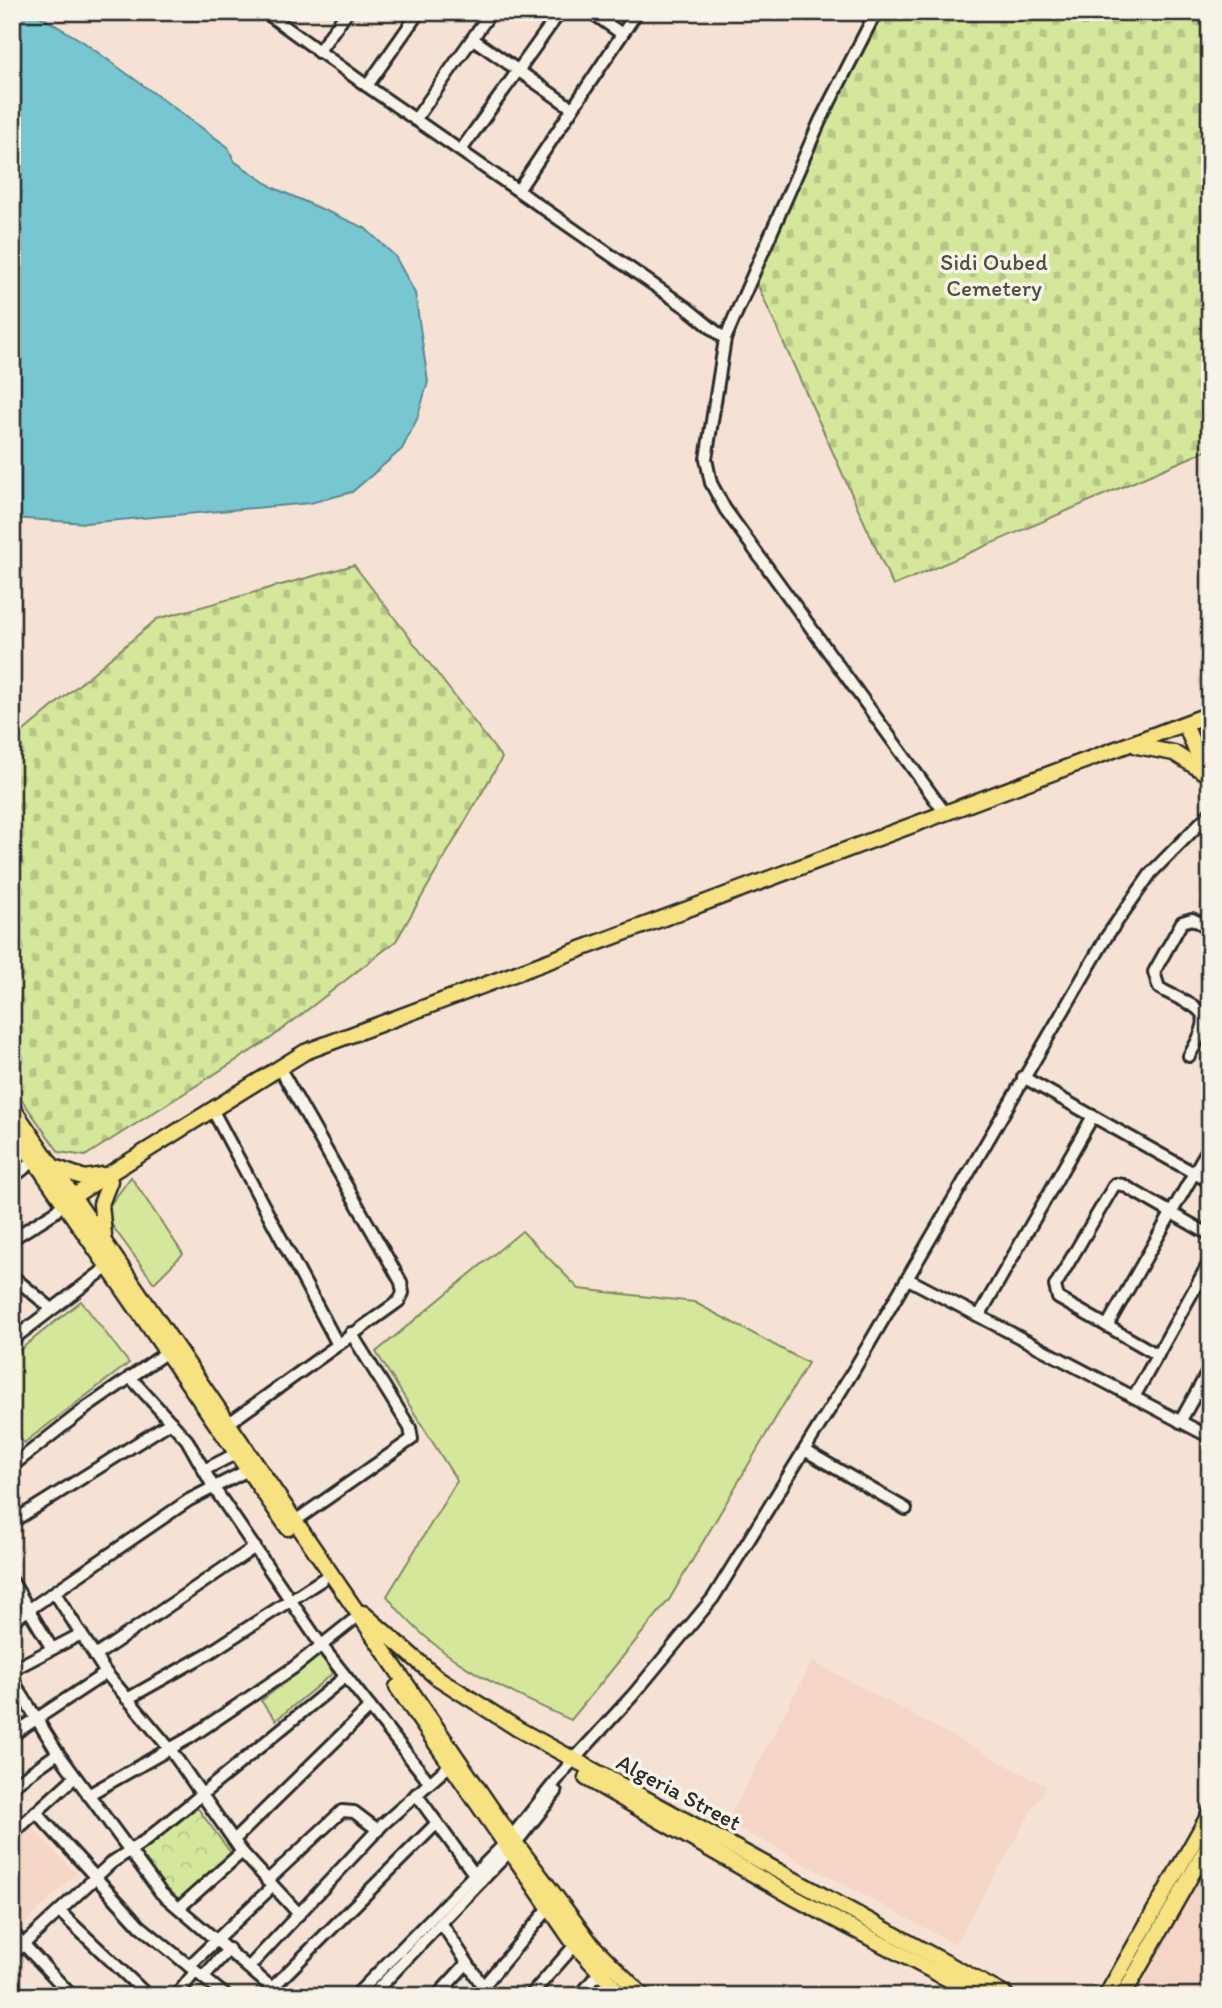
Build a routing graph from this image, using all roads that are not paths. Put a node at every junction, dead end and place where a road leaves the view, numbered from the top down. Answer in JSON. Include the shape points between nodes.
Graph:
{"nodes":[{"id":1,"x":347,"y":12,"type":"edge"},
{"id":2,"x":419,"y":12,"type":"edge"},
{"id":3,"x":491,"y":12,"type":"edge"},
{"id":4,"x":560,"y":12,"type":"edge"},
{"id":5,"x":591,"y":12,"type":"edge"},
{"id":6,"x":637,"y":12,"type":"edge"},
{"id":7,"x":876,"y":12,"type":"edge"},
{"id":8,"x":270,"y":14,"type":"edge"},
{"id":9,"x":622,"y":34,"type":"junction"},
{"id":10,"x":473,"y":39,"type":"junction"},
{"id":11,"x":318,"y":52,"type":"junction"},
{"id":12,"x":520,"y":71,"type":"junction"},
{"id":13,"x":367,"y":86,"type":"junction"},
{"id":14,"x":572,"y":108,"type":"junction"},
{"id":15,"x":415,"y":120,"type":"junction"},
{"id":16,"x":461,"y":150,"type":"junction"},
{"id":17,"x":519,"y":189,"type":"junction"},
{"id":18,"x":725,"y":339,"type":"junction"},
{"id":19,"x":1210,"y":714,"type":"edge"},
{"id":20,"x":1189,"y":722,"type":"junction"},
{"id":21,"x":1128,"y":746,"type":"junction"},
{"id":22,"x":1208,"y":771,"type":"edge"},
{"id":23,"x":945,"y":813,"type":"junction"},
{"id":24,"x":1210,"y":813,"type":"edge"},
{"id":25,"x":1210,"y":928,"type":"edge"},
{"id":26,"x":1189,"y":1056,"type":"dead end"},
{"id":27,"x":279,"y":1067,"type":"junction"},
{"id":28,"x":1023,"y":1077,"type":"junction"},
{"id":29,"x":12,"y":1107,"type":"edge"},
{"id":30,"x":212,"y":1109,"type":"junction"},
{"id":31,"x":1093,"y":1116,"type":"junction"},
{"id":32,"x":12,"y":1128,"type":"edge"},
{"id":33,"x":1210,"y":1145,"type":"edge"},
{"id":34,"x":34,"y":1161,"type":"junction"},
{"id":35,"x":53,"y":1167,"type":"junction"},
{"id":36,"x":1194,"y":1173,"type":"junction"},
{"id":37,"x":12,"y":1178,"type":"edge"},
{"id":38,"x":108,"y":1178,"type":"junction"},
{"id":39,"x":1210,"y":1182,"type":"edge"},
{"id":40,"x":68,"y":1205,"type":"junction"},
{"id":41,"x":1171,"y":1212,"type":"junction"},
{"id":42,"x":1210,"y":1235,"type":"edge"},
{"id":43,"x":12,"y":1240,"type":"edge"},
{"id":44,"x":105,"y":1240,"type":"junction"},
{"id":45,"x":1210,"y":1261,"type":"edge"},
{"id":46,"x":108,"y":1266,"type":"junction"},
{"id":47,"x":12,"y":1276,"type":"edge"},
{"id":48,"x":908,"y":1279,"type":"junction"},
{"id":49,"x":52,"y":1309,"type":"junction"},
{"id":50,"x":979,"y":1316,"type":"junction"},
{"id":51,"x":1107,"y":1326,"type":"junction"},
{"id":52,"x":351,"y":1333,"type":"junction"},
{"id":53,"x":12,"y":1339,"type":"edge"},
{"id":54,"x":337,"y":1343,"type":"junction"},
{"id":55,"x":167,"y":1352,"type":"junction"},
{"id":56,"x":1158,"y":1355,"type":"junction"},
{"id":57,"x":1210,"y":1368,"type":"edge"},
{"id":58,"x":130,"y":1377,"type":"junction"},
{"id":59,"x":1134,"y":1397,"type":"junction"},
{"id":60,"x":171,"y":1422,"type":"junction"},
{"id":61,"x":1180,"y":1422,"type":"junction"},
{"id":62,"x":229,"y":1423,"type":"junction"},
{"id":63,"x":1210,"y":1437,"type":"edge"},
{"id":64,"x":806,"y":1451,"type":"junction"},
{"id":65,"x":237,"y":1453,"type":"junction"},
{"id":66,"x":12,"y":1465,"type":"edge"},
{"id":67,"x":204,"y":1470,"type":"junction"},
{"id":68,"x":248,"y":1470,"type":"junction"},
{"id":69,"x":214,"y":1488,"type":"junction"},
{"id":70,"x":906,"y":1509,"type":"dead end"},
{"id":71,"x":12,"y":1521,"type":"edge"},
{"id":72,"x":295,"y":1521,"type":"junction"},
{"id":73,"x":254,"y":1547,"type":"junction"},
{"id":74,"x":323,"y":1579,"type":"junction"},
{"id":75,"x":12,"y":1581,"type":"edge"},
{"id":76,"x":55,"y":1593,"type":"junction"},
{"id":77,"x":290,"y":1600,"type":"junction"},
{"id":78,"x":29,"y":1610,"type":"junction"},
{"id":79,"x":349,"y":1611,"type":"junction"},
{"id":80,"x":12,"y":1621,"type":"edge"},
{"id":81,"x":369,"y":1630,"type":"junction"},
{"id":82,"x":81,"y":1634,"type":"junction"},
{"id":83,"x":321,"y":1645,"type":"junction"},
{"id":84,"x":52,"y":1649,"type":"junction"},
{"id":85,"x":95,"y":1656,"type":"junction"},
{"id":86,"x":12,"y":1670,"type":"edge"},
{"id":87,"x":106,"y":1673,"type":"junction"},
{"id":88,"x":345,"y":1677,"type":"junction"},
{"id":89,"x":12,"y":1679,"type":"edge"},
{"id":90,"x":127,"y":1699,"type":"junction"},
{"id":91,"x":370,"y":1707,"type":"junction"},
{"id":92,"x":37,"y":1718,"type":"junction"},
{"id":93,"x":12,"y":1735,"type":"edge"},
{"id":94,"x":170,"y":1749,"type":"junction"},
{"id":95,"x":58,"y":1753,"type":"junction"},
{"id":96,"x":574,"y":1762,"type":"junction"},
{"id":97,"x":450,"y":1765,"type":"junction"},
{"id":98,"x":75,"y":1777,"type":"junction"},
{"id":99,"x":429,"y":1782,"type":"junction"},
{"id":100,"x":12,"y":1786,"type":"edge"},
{"id":101,"x":201,"y":1792,"type":"junction"},
{"id":102,"x":416,"y":1794,"type":"junction"},
{"id":103,"x":88,"y":1796,"type":"junction"},
{"id":104,"x":36,"y":1812,"type":"junction"},
{"id":105,"x":1210,"y":1813,"type":"edge"},
{"id":106,"x":437,"y":1822,"type":"junction"},
{"id":107,"x":377,"y":1830,"type":"junction"},
{"id":108,"x":12,"y":1833,"type":"edge"},
{"id":109,"x":234,"y":1840,"type":"junction"},
{"id":110,"x":1210,"y":1842,"type":"edge"},
{"id":111,"x":510,"y":1844,"type":"junction"},
{"id":112,"x":130,"y":1851,"type":"junction"},
{"id":113,"x":242,"y":1852,"type":"junction"},
{"id":114,"x":474,"y":1874,"type":"junction"},
{"id":115,"x":95,"y":1877,"type":"junction"},
{"id":116,"x":269,"y":1884,"type":"junction"},
{"id":117,"x":179,"y":1908,"type":"junction"},
{"id":118,"x":549,"y":1908,"type":"junction"},
{"id":119,"x":61,"y":1912,"type":"junction"},
{"id":120,"x":299,"y":1914,"type":"junction"},
{"id":121,"x":442,"y":1924,"type":"junction"},
{"id":122,"x":12,"y":1932,"type":"edge"},
{"id":123,"x":216,"y":1938,"type":"junction"},
{"id":124,"x":24,"y":1944,"type":"junction"},
{"id":125,"x":575,"y":1945,"type":"junction"},
{"id":126,"x":229,"y":1949,"type":"junction"},
{"id":127,"x":12,"y":1955,"type":"edge"},
{"id":128,"x":467,"y":1963,"type":"junction"},
{"id":129,"x":250,"y":1966,"type":"junction"},
{"id":130,"x":196,"y":1971,"type":"junction"},
{"id":131,"x":599,"y":1972,"type":"junction"},
{"id":132,"x":276,"y":1992,"type":"edge"},
{"id":133,"x":482,"y":1993,"type":"edge"},
{"id":134,"x":72,"y":1996,"type":"edge"},
{"id":135,"x":148,"y":1996,"type":"edge"},
{"id":136,"x":176,"y":1996,"type":"edge"},
{"id":137,"x":226,"y":1996,"type":"edge"},
{"id":138,"x":355,"y":1996,"type":"edge"},
{"id":139,"x":371,"y":1996,"type":"edge"},
{"id":140,"x":437,"y":1996,"type":"edge"},
{"id":141,"x":530,"y":1996,"type":"edge"},
{"id":142,"x":580,"y":1996,"type":"edge"},
{"id":143,"x":622,"y":1996,"type":"edge"},
{"id":144,"x":643,"y":1996,"type":"edge"},
{"id":145,"x":980,"y":1996,"type":"edge"},
{"id":146,"x":1007,"y":1996,"type":"edge"},
{"id":147,"x":1106,"y":1996,"type":"edge"},
{"id":148,"x":1123,"y":1996,"type":"edge"}],
"edges":[{"from":1,"to":11,"type":"street"},
{"from":2,"to":13,"type":"street"},
{"from":3,"to":10,"type":"street"},
{"from":4,"to":12,"type":"street"},
{"from":5,"to":9,"type":"street"},
{"from":6,"to":9,"type":"street"},
{"from":7,"to":18,"type":"street","via":[[820,121]]},
{"from":8,"to":11,"type":"street"},
{"from":9,"to":14,"type":"street"},
{"from":10,"to":12,"type":"street"},
{"from":10,"to":15,"type":"street"},
{"from":11,"to":13,"type":"street"},
{"from":12,"to":14,"type":"street"},
{"from":12,"to":16,"type":"street"},
{"from":13,"to":15,"type":"street"},
{"from":14,"to":17,"type":"street"},
{"from":15,"to":16,"type":"street"},
{"from":16,"to":17,"type":"street"},
{"from":17,"to":18,"type":"street"},
{"from":18,"to":23,"type":"street","via":[[706,445],[711,483],[725,509]]},
{"from":19,"to":20,"type":"main road"},
{"from":20,"to":21,"type":"main road"},
{"from":20,"to":22,"type":"main road"},
{"from":21,"to":22,"type":"main road","via":[[1163,749]]},
{"from":21,"to":23,"type":"main road"},
{"from":23,"to":27,"type":"main road","via":[[325,1043]]},
{"from":24,"to":28,"type":"street","via":[[1134,895]]},
{"from":25,"to":26,"type":"street","via":[[1192,919],[1182,922],[1154,972],[1159,988],[1204,1016],[1205,1030]]},
{"from":27,"to":30,"type":"main road"},
{"from":27,"to":52,"type":"street","via":[[403,1289],[399,1301]]},
{"from":28,"to":31,"type":"street"},
{"from":28,"to":48,"type":"street"},
{"from":29,"to":35,"type":"main road"},
{"from":30,"to":38,"type":"main road"},
{"from":30,"to":54,"type":"street"},
{"from":31,"to":36,"type":"street"},
{"from":31,"to":50,"type":"street"},
{"from":32,"to":34,"type":"main road"},
{"from":33,"to":36,"type":"street"},
{"from":34,"to":37,"type":"street"},
{"from":34,"to":40,"type":"main road"},
{"from":35,"to":38,"type":"main road","via":[[85,1178]]},
{"from":35,"to":40,"type":"main road"},
{"from":36,"to":39,"type":"street"},
{"from":36,"to":41,"type":"street"},
{"from":38,"to":40,"type":"main road"},
{"from":38,"to":44,"type":"main road","via":[[101,1204]]},
{"from":40,"to":43,"type":"street"},
{"from":40,"to":44,"type":"main road"},
{"from":40,"to":46,"type":"main road"},
{"from":41,"to":42,"type":"street"},
{"from":41,"to":51,"type":"street"},
{"from":41,"to":51,"type":"street","via":[[1115,1184],[1055,1286],[1056,1295]]},
{"from":44,"to":62,"type":"main road"},
{"from":45,"to":56,"type":"street"},
{"from":46,"to":49,"type":"street"},
{"from":46,"to":55,"type":"main road"},
{"from":47,"to":49,"type":"street"},
{"from":48,"to":50,"type":"street"},
{"from":48,"to":64,"type":"street"},
{"from":49,"to":53,"type":"street"},
{"from":50,"to":59,"type":"street"},
{"from":51,"to":56,"type":"street"},
{"from":52,"to":54,"type":"street"},
{"from":52,"to":72,"type":"street","via":[[404,1417],[412,1439]]},
{"from":54,"to":62,"type":"street"},
{"from":55,"to":58,"type":"street"},
{"from":55,"to":65,"type":"main road"},
{"from":56,"to":59,"type":"street"},
{"from":57,"to":61,"type":"street"},
{"from":58,"to":60,"type":"street"},
{"from":58,"to":66,"type":"street"},
{"from":59,"to":61,"type":"street"},
{"from":60,"to":67,"type":"street"},
{"from":60,"to":71,"type":"street"},
{"from":61,"to":63,"type":"street"},
{"from":62,"to":72,"type":"main road"},
{"from":64,"to":70,"type":"street"},
{"from":64,"to":96,"type":"street","via":[[713,1598]]},
{"from":65,"to":67,"type":"street"},
{"from":65,"to":68,"type":"main road"},
{"from":67,"to":69,"type":"street"},
{"from":68,"to":69,"type":"street"},
{"from":68,"to":74,"type":"main road"},
{"from":69,"to":73,"type":"street"},
{"from":69,"to":76,"type":"street","via":[[189,1500]]},
{"from":72,"to":79,"type":"main road"},
{"from":73,"to":77,"type":"street"},
{"from":73,"to":85,"type":"street"},
{"from":74,"to":77,"type":"street"},
{"from":74,"to":79,"type":"main road"},
{"from":75,"to":78,"type":"street"},
{"from":76,"to":78,"type":"street"},
{"from":76,"to":82,"type":"street"},
{"from":77,"to":83,"type":"street"},
{"from":77,"to":90,"type":"street"},
{"from":78,"to":80,"type":"street"},
{"from":78,"to":84,"type":"street"},
{"from":79,"to":81,"type":"main road"},
{"from":79,"to":83,"type":"street"},
{"from":79,"to":96,"type":"main road","name":"Algeria Street","via":[[453,1689]]},
{"from":79,"to":97,"type":"main road"},
{"from":81,"to":96,"type":"main road","name":"Algeria Street","via":[[436,1685]]},
{"from":81,"to":111,"type":"main road"},
{"from":82,"to":84,"type":"street"},
{"from":82,"to":85,"type":"street"},
{"from":83,"to":88,"type":"street"},
{"from":83,"to":94,"type":"street"},
{"from":84,"to":86,"type":"street"},
{"from":85,"to":87,"type":"street"},
{"from":87,"to":90,"type":"street"},
{"from":87,"to":92,"type":"street"},
{"from":88,"to":91,"type":"street"},
{"from":88,"to":101,"type":"street"},
{"from":89,"to":92,"type":"street"},
{"from":90,"to":94,"type":"street"},
{"from":91,"to":99,"type":"street"},
{"from":91,"to":109,"type":"street"},
{"from":92,"to":93,"type":"street"},
{"from":92,"to":95,"type":"street"},
{"from":94,"to":101,"type":"street"},
{"from":94,"to":103,"type":"street"},
{"from":95,"to":98,"type":"street"},
{"from":95,"to":100,"type":"street"},
{"from":96,"to":111,"type":"street"},
{"from":96,"to":145,"type":"main road","name":"Algeria Street","via":[[710,1850]]},
{"from":96,"to":146,"type":"main road","name":"Algeria Street"},
{"from":97,"to":99,"type":"street"},
{"from":97,"to":111,"type":"main road"},
{"from":98,"to":103,"type":"street"},
{"from":98,"to":104,"type":"street"},
{"from":99,"to":102,"type":"street"},
{"from":101,"to":109,"type":"street"},
{"from":101,"to":112,"type":"street"},
{"from":102,"to":106,"type":"street"},
{"from":102,"to":107,"type":"street"},
{"from":103,"to":112,"type":"street"},
{"from":104,"to":108,"type":"street"},
{"from":104,"to":115,"type":"street"},
{"from":105,"to":147,"type":"main road"},
{"from":106,"to":114,"type":"street"},
{"from":106,"to":132,"type":"street"},
{"from":107,"to":116,"type":"street","via":[[354,1812],[342,1811]]},
{"from":107,"to":120,"type":"street"},
{"from":109,"to":113,"type":"street"},
{"from":110,"to":148,"type":"main road"},
{"from":111,"to":114,"type":"street"},
{"from":111,"to":118,"type":"main road"},
{"from":111,"to":121,"type":"street"},
{"from":111,"to":144,"type":"main road","via":[[592,1945]]},
{"from":112,"to":115,"type":"street"},
{"from":112,"to":117,"type":"street","via":[[161,1893]]},
{"from":113,"to":116,"type":"street"},
{"from":113,"to":117,"type":"street"},
{"from":114,"to":138,"type":"street"},
{"from":115,"to":119,"type":"street"},
{"from":115,"to":130,"type":"street","via":[[140,1926]]},
{"from":116,"to":120,"type":"street"},
{"from":116,"to":123,"type":"street"},
{"from":117,"to":123,"type":"street"},
{"from":118,"to":125,"type":"main road"},
{"from":118,"to":133,"type":"street"},
{"from":119,"to":124,"type":"street"},
{"from":119,"to":135,"type":"street"},
{"from":120,"to":129,"type":"street"},
{"from":121,"to":128,"type":"street"},
{"from":121,"to":139,"type":"street"},
{"from":122,"to":124,"type":"street"},
{"from":123,"to":126,"type":"street"},
{"from":123,"to":130,"type":"street"},
{"from":124,"to":127,"type":"street"},
{"from":124,"to":134,"type":"street"},
{"from":125,"to":131,"type":"main road"},
{"from":125,"to":141,"type":"street"},
{"from":126,"to":129,"type":"street"},
{"from":126,"to":130,"type":"street"},
{"from":128,"to":133,"type":"street"},
{"from":128,"to":140,"type":"street"},
{"from":129,"to":132,"type":"street"},
{"from":130,"to":136,"type":"street"},
{"from":130,"to":137,"type":"street"},
{"from":131,"to":142,"type":"street"},
{"from":131,"to":143,"type":"main road"}]}
